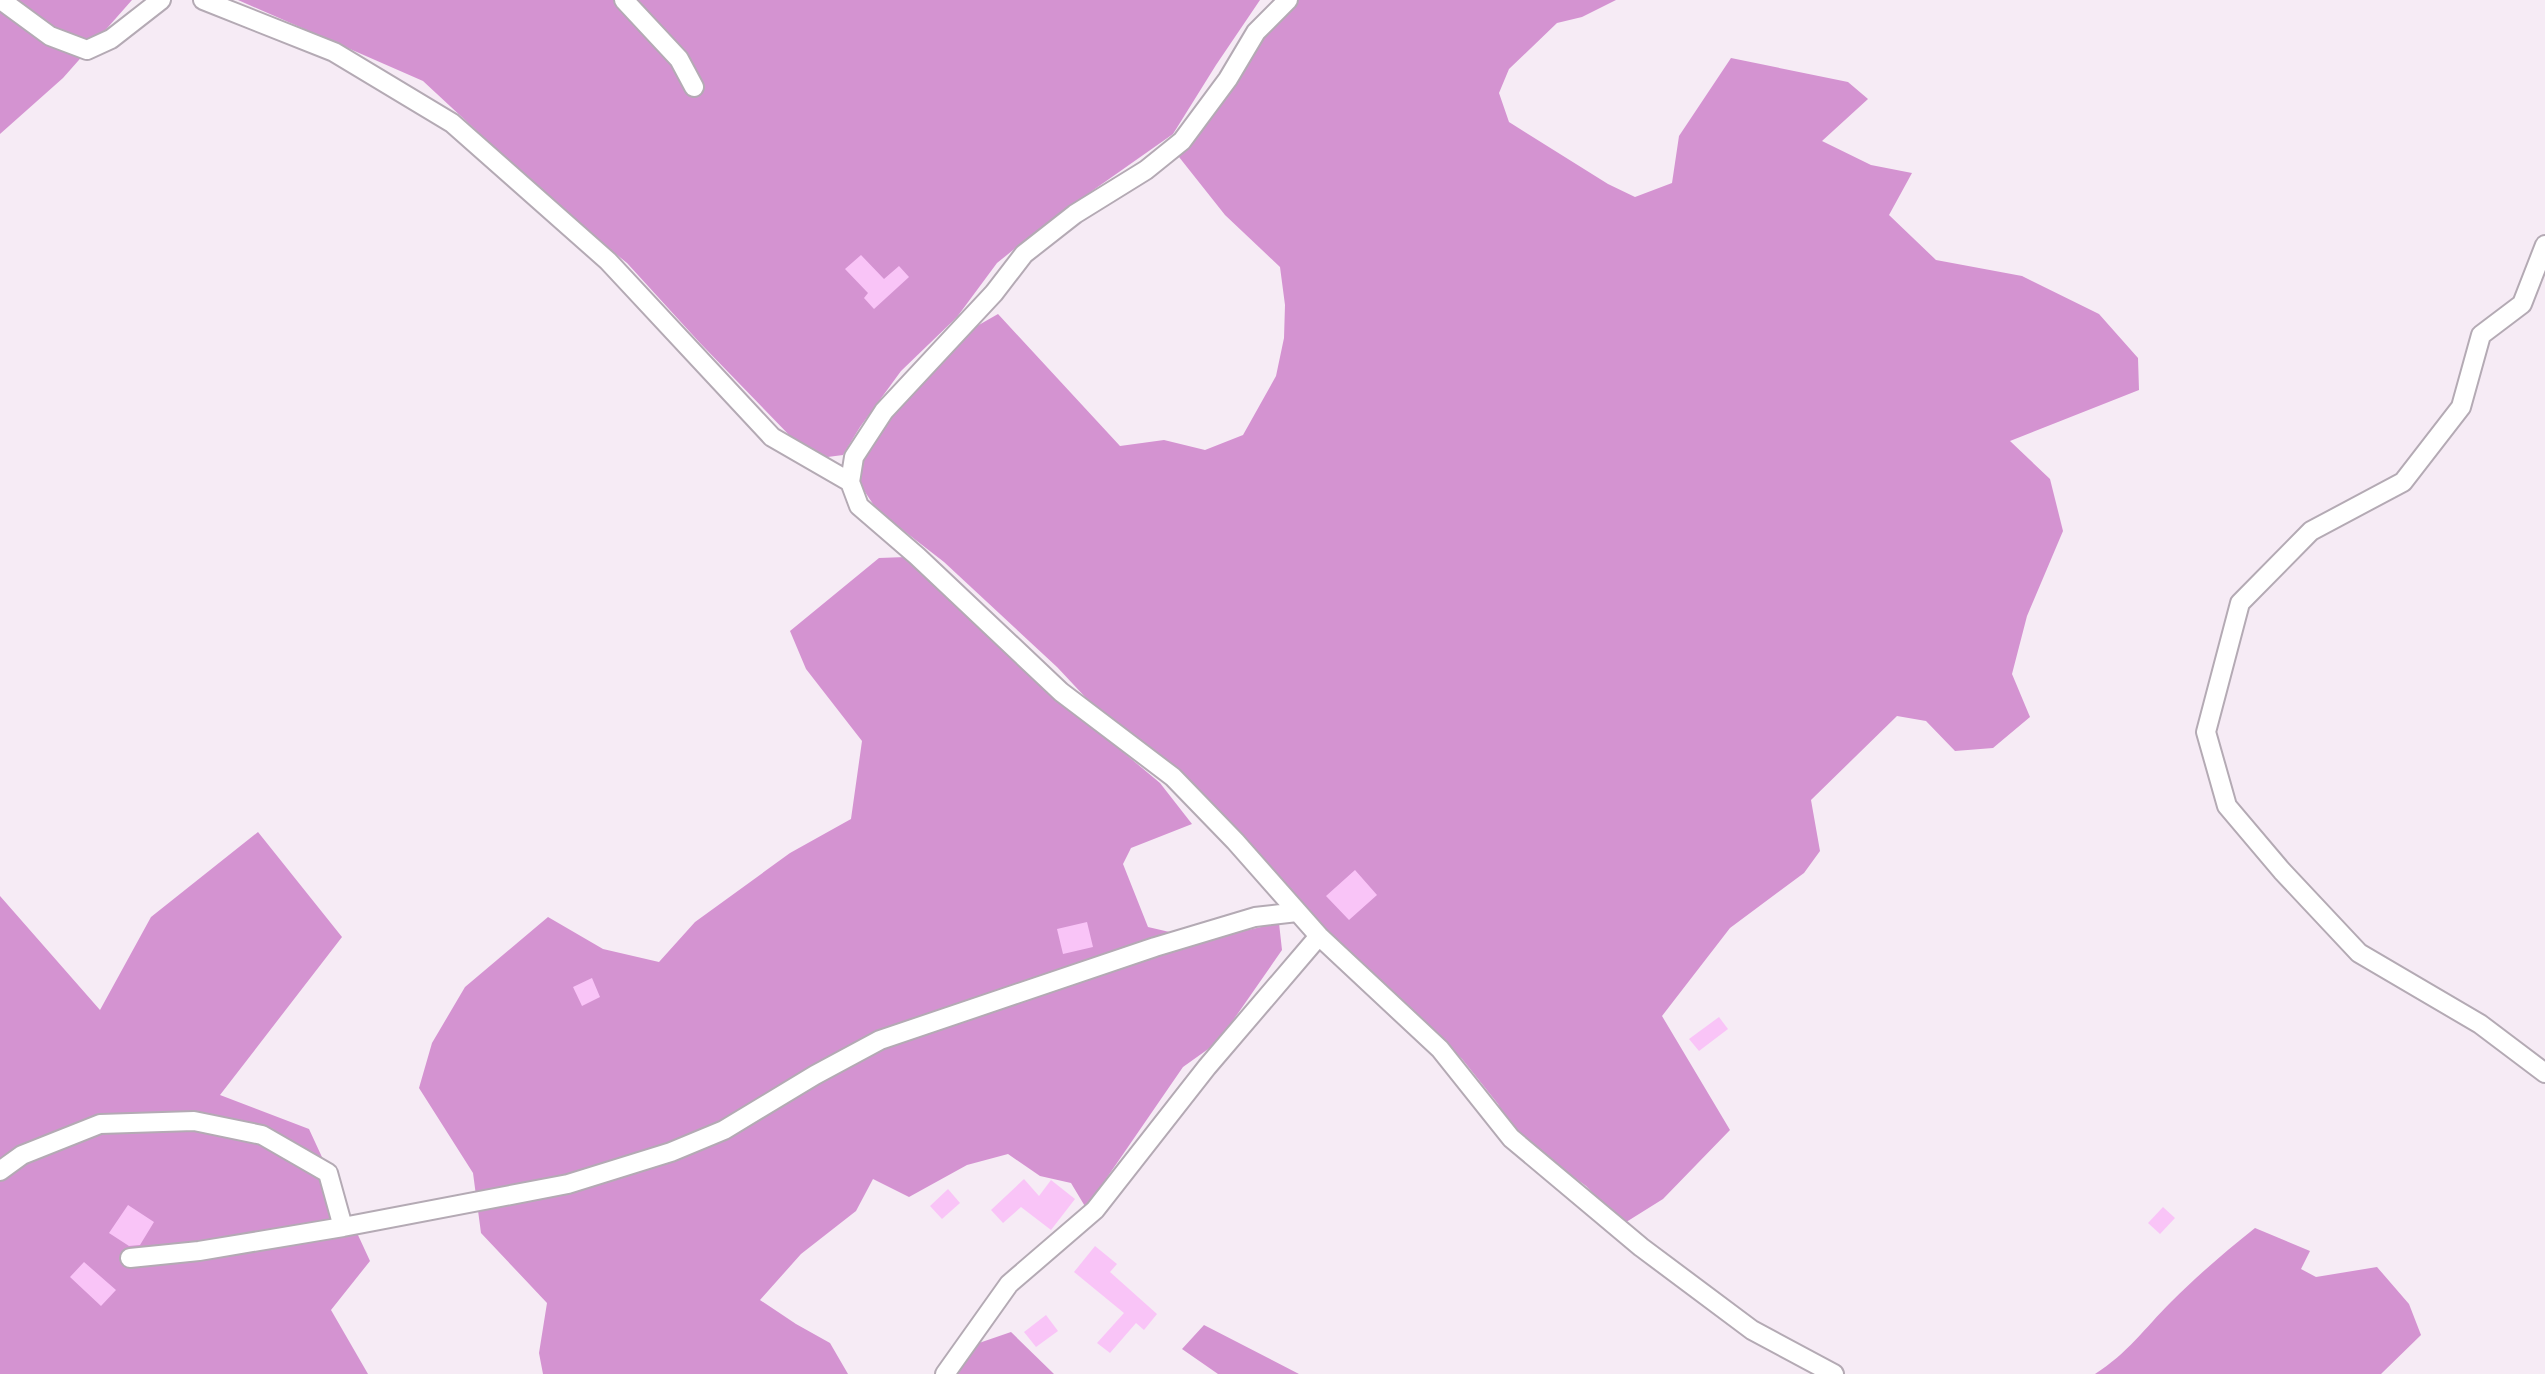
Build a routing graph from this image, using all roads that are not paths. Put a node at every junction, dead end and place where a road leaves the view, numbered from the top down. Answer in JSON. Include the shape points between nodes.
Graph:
{"nodes":[{"id":1,"x":1,"y":0,"type":"edge"},
{"id":2,"x":161,"y":0,"type":"edge"},
{"id":3,"x":203,"y":0,"type":"edge"},
{"id":4,"x":624,"y":0,"type":"edge"},
{"id":5,"x":1288,"y":0,"type":"edge"},
{"id":6,"x":694,"y":87,"type":"dead end"},
{"id":7,"x":2545,"y":245,"type":"edge"},
{"id":8,"x":850,"y":482,"type":"junction"},
{"id":9,"x":1297,"y":912,"type":"junction"},
{"id":10,"x":1319,"y":936,"type":"junction"},
{"id":11,"x":2545,"y":1073,"type":"edge"},
{"id":12,"x":0,"y":1171,"type":"edge"},
{"id":13,"x":343,"y":1227,"type":"junction"},
{"id":14,"x":130,"y":1258,"type":"dead end"},
{"id":15,"x":945,"y":1374,"type":"edge"},
{"id":16,"x":1834,"y":1374,"type":"edge"}],
"edges":[{"from":1,"to":2,"type":"street","via":[[50,36],[87,50],[111,39]]},
{"from":3,"to":8,"type":"street","via":[[334,52],[452,123],[608,261],[772,437]]},
{"from":4,"to":6,"type":"street","via":[[679,59]]},
{"from":5,"to":8,"type":"street","via":[[1256,32],[1182,141],[1024,254],[884,411],[854,457]]},
{"from":7,"to":11,"type":"street","via":[[2522,304],[2481,335],[2461,407],[2403,482],[2311,531],[2240,603],[2206,732],[2227,806],[2359,953],[2480,1024]]},
{"from":8,"to":9,"type":"street","via":[[859,506],[1061,692],[1173,777]]},
{"from":9,"to":10,"type":"street"},
{"from":9,"to":13,"type":"street","via":[[1255,917],[1155,947],[880,1040],[724,1130],[671,1152],[568,1184]]},
{"from":10,"to":15,"type":"street","via":[[1095,1210],[1009,1284]]},
{"from":10,"to":16,"type":"street","via":[[1440,1049],[1511,1138],[1641,1247],[1752,1330]]},
{"from":12,"to":13,"type":"street","via":[[22,1155],[100,1124],[194,1121],[262,1135],[328,1173]]},
{"from":13,"to":14,"type":"street"}]}
